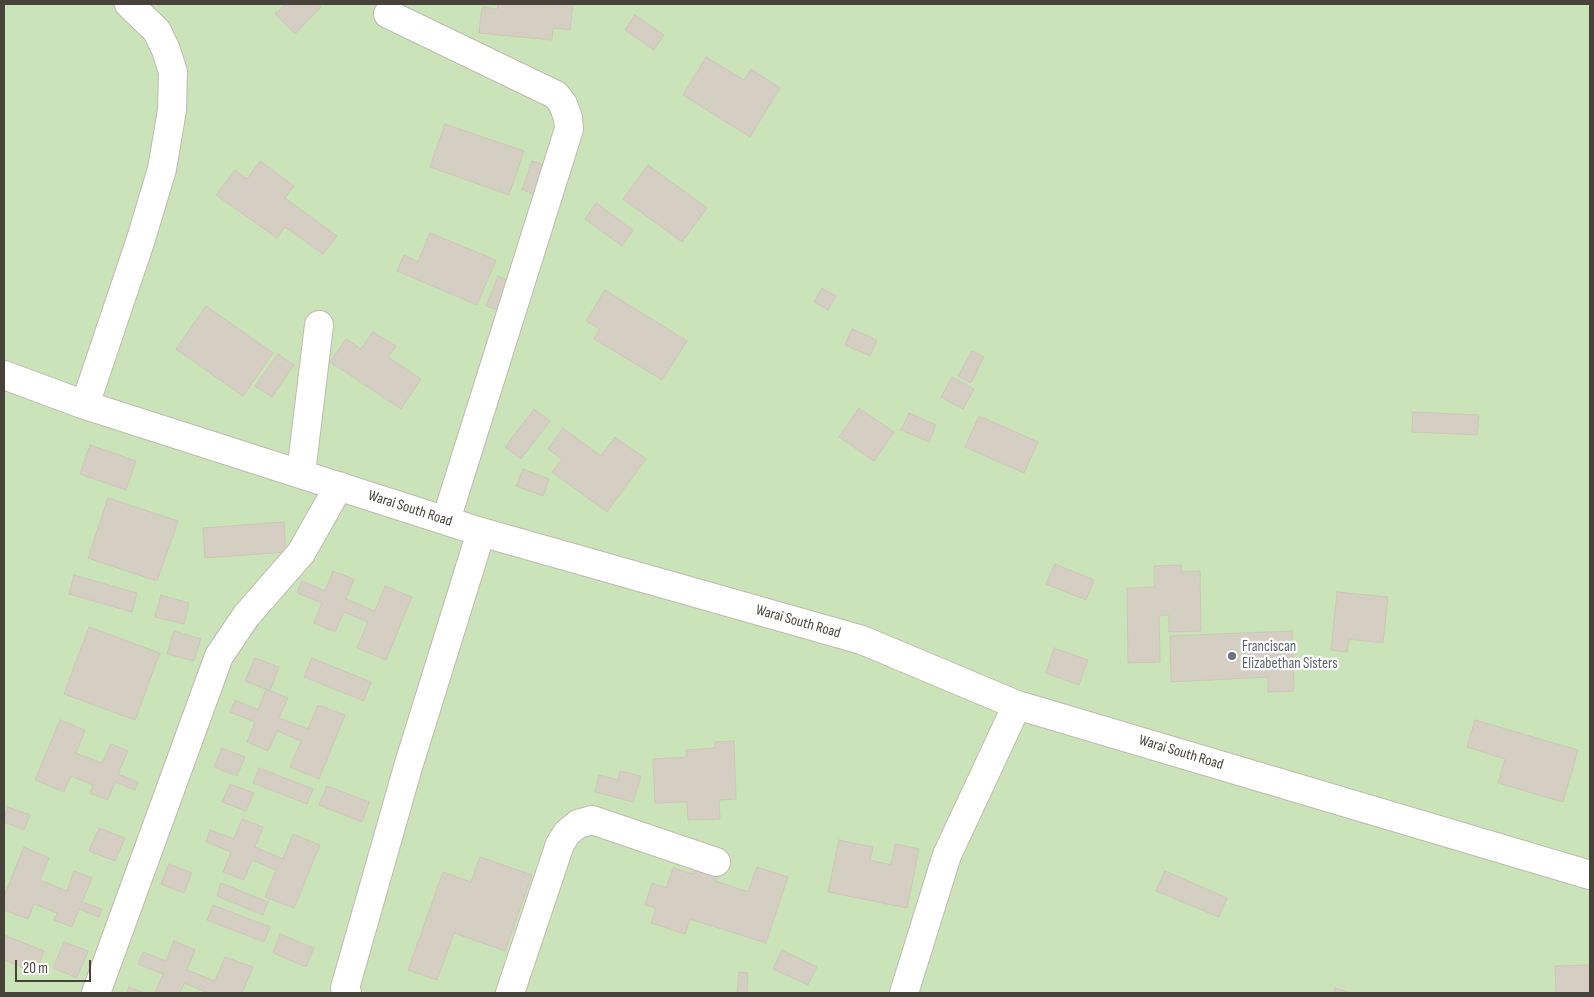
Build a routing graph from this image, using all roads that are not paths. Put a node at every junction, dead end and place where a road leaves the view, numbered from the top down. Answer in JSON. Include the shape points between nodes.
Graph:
{"nodes":[{"id":1,"x":129,"y":4,"type":"edge"},
{"id":2,"x":388,"y":14,"type":"dead end"},
{"id":3,"x":320,"y":325,"type":"dead end"},
{"id":4,"x":4,"y":375,"type":"edge"},
{"id":5,"x":85,"y":405,"type":"junction"},
{"id":6,"x":301,"y":473,"type":"junction"},
{"id":7,"x":339,"y":486,"type":"junction"},
{"id":8,"x":446,"y":520,"type":"junction"},
{"id":9,"x":481,"y":532,"type":"junction"},
{"id":10,"x":1017,"y":704,"type":"junction"},
{"id":11,"x":716,"y":862,"type":"dead end"},
{"id":12,"x":1590,"y":875,"type":"edge"},
{"id":13,"x":96,"y":993,"type":"edge"},
{"id":14,"x":347,"y":993,"type":"edge"},
{"id":15,"x":510,"y":993,"type":"edge"},
{"id":16,"x":904,"y":993,"type":"edge"}],
"edges":[{"from":1,"to":5,"type":"street","via":[[156,31],[166,50],[173,72],[172,110],[162,169]]},
{"from":2,"to":8,"type":"street","via":[[556,94],[568,118],[569,129]]},
{"from":3,"to":6,"type":"street"},
{"from":4,"to":5,"type":"street","name":"Warai South Road"},
{"from":5,"to":6,"type":"street","name":"Warai South Road"},
{"from":6,"to":7,"type":"street","name":"Warai South Road"},
{"from":7,"to":8,"type":"street","name":"Warai South Road"},
{"from":7,"to":13,"type":"street","via":[[301,553],[246,616],[219,656]]},
{"from":8,"to":9,"type":"street","name":"Warai South Road"},
{"from":9,"to":10,"type":"street","name":"Warai South Road","via":[[862,640]]},
{"from":9,"to":14,"type":"street","via":[[408,767],[345,988]]},
{"from":10,"to":12,"type":"street","name":"Warai South Road"},
{"from":10,"to":16,"type":"street","via":[[947,855]]},
{"from":11,"to":15,"type":"street","via":[[592,820],[578,824],[560,844]]}]}
